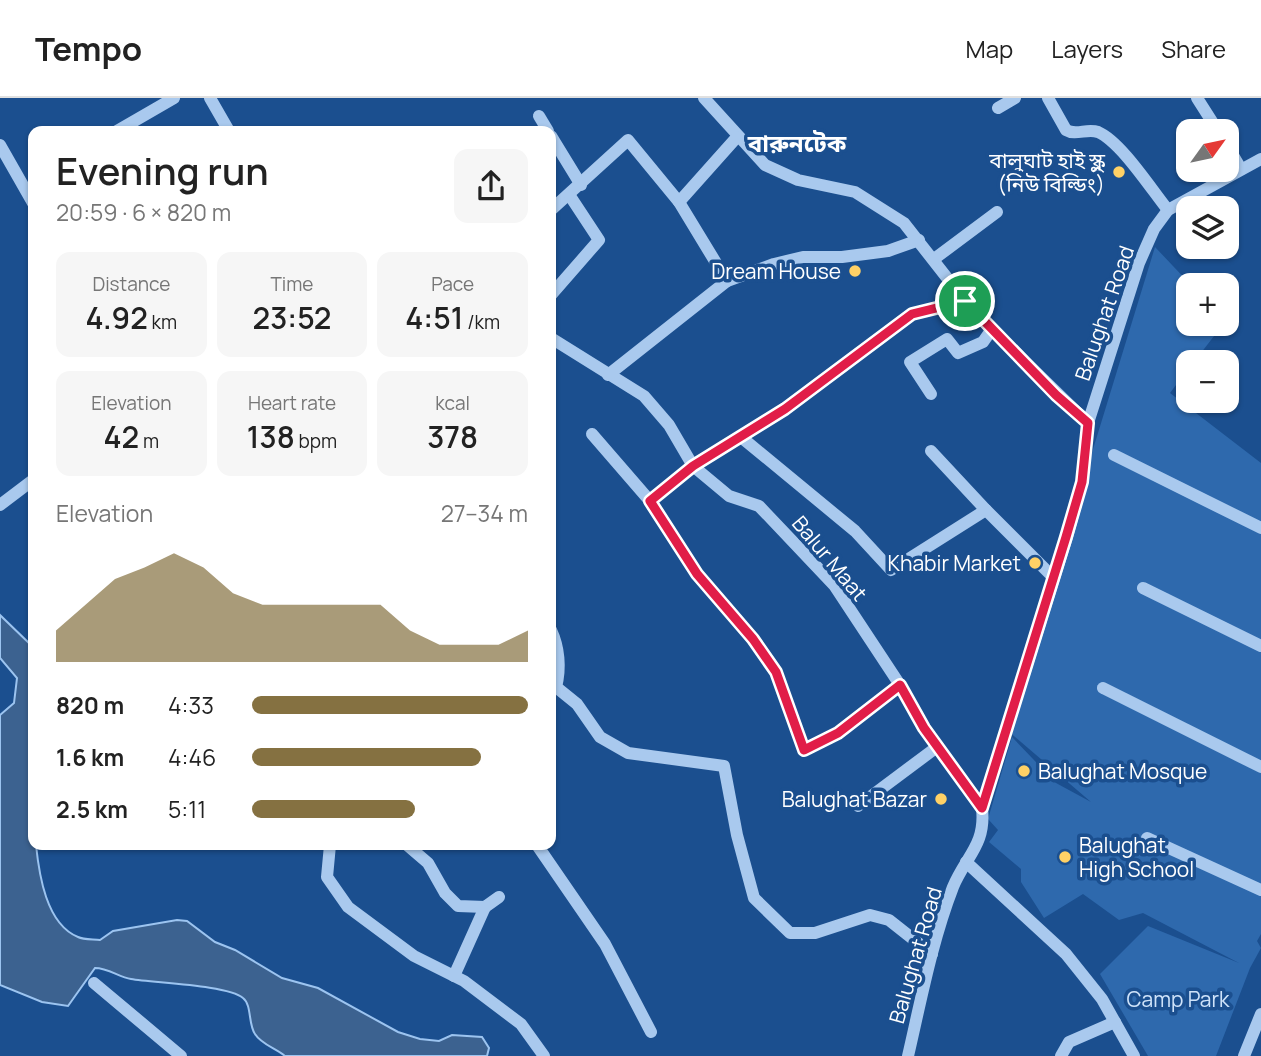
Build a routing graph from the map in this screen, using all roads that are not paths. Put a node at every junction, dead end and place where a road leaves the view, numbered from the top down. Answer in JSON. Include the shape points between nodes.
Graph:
{"nodes":[{"id":1,"x":174,"y":98,"type":"edge"},
{"id":2,"x":211,"y":98,"type":"edge"},
{"id":3,"x":704,"y":98,"type":"edge"},
{"id":4,"x":1015,"y":98,"type":"edge"},
{"id":5,"x":1048,"y":98,"type":"edge"},
{"id":6,"x":1197,"y":98,"type":"edge"},
{"id":7,"x":998,"y":108,"type":"dead end"},
{"id":8,"x":539,"y":116,"type":"dead end"},
{"id":9,"x":1210,"y":119,"type":"edge"},
{"id":10,"x":126,"y":126,"type":"edge"},
{"id":11,"x":226,"y":126,"type":"edge"},
{"id":12,"x":545,"y":126,"type":"edge"},
{"id":13,"x":737,"y":136,"type":"junction"},
{"id":14,"x":556,"y":144,"type":"edge"},
{"id":15,"x":0,"y":145,"type":"edge"},
{"id":16,"x":1261,"y":159,"type":"edge"},
{"id":17,"x":1239,"y":166,"type":"edge"},
{"id":18,"x":1241,"y":169,"type":"junction"},
{"id":19,"x":581,"y":186,"type":"junction"},
{"id":20,"x":28,"y":194,"type":"edge"},
{"id":21,"x":570,"y":196,"type":"junction"},
{"id":22,"x":679,"y":202,"type":"junction"},
{"id":23,"x":556,"y":206,"type":"edge"},
{"id":24,"x":1168,"y":210,"type":"junction"},
{"id":25,"x":997,"y":212,"type":"dead end"},
{"id":26,"x":919,"y":240,"type":"junction"},
{"id":27,"x":934,"y":259,"type":"junction"},
{"id":28,"x":727,"y":281,"type":"junction"},
{"id":29,"x":556,"y":289,"type":"edge"},
{"id":30,"x":965,"y":301,"type":"junction"},
{"id":31,"x":992,"y":329,"type":"junction"},
{"id":32,"x":556,"y":341,"type":"edge"},
{"id":33,"x":608,"y":375,"type":"junction"},
{"id":34,"x":931,"y":394,"type":"dead end"},
{"id":35,"x":1088,"y":423,"type":"junction"},
{"id":36,"x":592,"y":434,"type":"dead end"},
{"id":37,"x":741,"y":437,"type":"junction"},
{"id":38,"x":931,"y":451,"type":"dead end"},
{"id":39,"x":1114,"y":455,"type":"dead end"},
{"id":40,"x":693,"y":466,"type":"junction"},
{"id":41,"x":28,"y":484,"type":"edge"},
{"id":42,"x":650,"y":501,"type":"junction"},
{"id":43,"x":0,"y":505,"type":"edge"},
{"id":44,"x":986,"y":510,"type":"junction"},
{"id":45,"x":1261,"y":528,"type":"edge"},
{"id":46,"x":1054,"y":577,"type":"junction"},
{"id":47,"x":1143,"y":588,"type":"dead end"},
{"id":48,"x":556,"y":646,"type":"edge"},
{"id":49,"x":1261,"y":646,"type":"edge"},
{"id":50,"x":556,"y":681,"type":"edge"},
{"id":51,"x":900,"y":685,"type":"junction"},
{"id":52,"x":1102,"y":688,"type":"dead end"},
{"id":53,"x":556,"y":689,"type":"edge"},
{"id":54,"x":937,"y":747,"type":"junction"},
{"id":55,"x":1261,"y":767,"type":"edge"},
{"id":56,"x":858,"y":806,"type":"dead end"},
{"id":57,"x":982,"y":808,"type":"junction"},
{"id":58,"x":1147,"y":838,"type":"dead end"},
{"id":59,"x":326,"y":850,"type":"edge"},
{"id":60,"x":413,"y":850,"type":"edge"},
{"id":61,"x":540,"y":850,"type":"edge"},
{"id":62,"x":966,"y":862,"type":"junction"},
{"id":63,"x":1261,"y":890,"type":"edge"},
{"id":64,"x":499,"y":897,"type":"dead end"},
{"id":65,"x":485,"y":907,"type":"junction"},
{"id":66,"x":932,"y":954,"type":"junction"},
{"id":67,"x":454,"y":976,"type":"junction"},
{"id":68,"x":93,"y":983,"type":"dead end"},
{"id":69,"x":1261,"y":1014,"type":"edge"},
{"id":70,"x":1115,"y":1022,"type":"junction"},
{"id":71,"x":651,"y":1032,"type":"dead end"},
{"id":72,"x":181,"y":1056,"type":"edge"},
{"id":73,"x":544,"y":1056,"type":"edge"},
{"id":74,"x":908,"y":1056,"type":"edge"},
{"id":75,"x":1061,"y":1056,"type":"edge"},
{"id":76,"x":1134,"y":1056,"type":"edge"},
{"id":77,"x":1244,"y":1056,"type":"edge"}],
"edges":[{"from":1,"to":10,"type":"street"},
{"from":2,"to":11,"type":"street"},
{"from":3,"to":13,"type":"street"},
{"from":4,"to":7,"type":"street"},
{"from":5,"to":24,"type":"street","via":[[1066,130],[1095,131],[1110,139]]},
{"from":6,"to":9,"type":"street"},
{"from":8,"to":12,"type":"street"},
{"from":13,"to":22,"type":"street"},
{"from":13,"to":26,"type":"street","via":[[765,165],[797,180],[855,192],[888,211]]},
{"from":14,"to":19,"type":"street"},
{"from":15,"to":20,"type":"street"},
{"from":16,"to":18,"type":"street","name":"Balughat Road"},
{"from":17,"to":18,"type":"street"},
{"from":18,"to":24,"type":"street","name":"Balughat Road"},
{"from":19,"to":21,"type":"street"},
{"from":19,"to":22,"type":"street","via":[[628,139]]},
{"from":21,"to":23,"type":"street"},
{"from":21,"to":29,"type":"street","via":[[599,240]]},
{"from":22,"to":28,"type":"street"},
{"from":24,"to":35,"type":"street","name":"Balughat Road","via":[[1139,263]]},
{"from":25,"to":27,"type":"street"},
{"from":26,"to":27,"type":"street"},
{"from":26,"to":28,"type":"street","via":[[888,251],[803,257]]},
{"from":27,"to":30,"type":"street"},
{"from":28,"to":33,"type":"street"},
{"from":30,"to":31,"type":"street"},
{"from":30,"to":37,"type":"street","via":[[912,314]]},
{"from":31,"to":34,"type":"street","via":[[983,342],[958,353],[947,339],[911,362]]},
{"from":31,"to":35,"type":"street"},
{"from":32,"to":33,"type":"street","name":"Balur Maat"},
{"from":33,"to":40,"type":"street","name":"Balur Maat","via":[[644,396],[669,425]]},
{"from":35,"to":46,"type":"street","name":"Balughat Road","via":[[1082,482]]},
{"from":36,"to":42,"type":"street"},
{"from":37,"to":40,"type":"street"},
{"from":37,"to":44,"type":"street","via":[[855,531],[891,570]]},
{"from":38,"to":44,"type":"street"},
{"from":39,"to":45,"type":"street"},
{"from":40,"to":42,"type":"street"},
{"from":40,"to":51,"type":"street","name":"Balur Maat","via":[[729,496],[759,506],[834,585]]},
{"from":41,"to":43,"type":"street"},
{"from":42,"to":51,"type":"street","via":[[697,574],[776,672],[804,750],[838,733]]},
{"from":44,"to":46,"type":"street"},
{"from":46,"to":57,"type":"street","name":"Balughat Road"},
{"from":47,"to":49,"type":"street"},
{"from":48,"to":50,"type":"street"},
{"from":51,"to":54,"type":"street","name":"Balur Maat"},
{"from":52,"to":55,"type":"street"},
{"from":53,"to":66,"type":"street","via":[[577,704],[600,737],[628,753],[724,766],[754,898],[790,933],[815,933],[870,915],[889,920]]},
{"from":54,"to":56,"type":"street"},
{"from":54,"to":57,"type":"street","name":"Balur Maat"},
{"from":57,"to":62,"type":"street","name":"Balughat Road","via":[[982,835]]},
{"from":58,"to":63,"type":"street"},
{"from":59,"to":67,"type":"street","via":[[327,877],[348,907],[414,956]]},
{"from":60,"to":65,"type":"street","via":[[428,863],[458,906]]},
{"from":61,"to":71,"type":"street","via":[[605,944]]},
{"from":62,"to":66,"type":"street","name":"Balughat Road","via":[[953,887]]},
{"from":62,"to":70,"type":"street","via":[[1066,954]]},
{"from":64,"to":65,"type":"street"},
{"from":65,"to":67,"type":"street"},
{"from":66,"to":74,"type":"street","name":"Balughat Road"},
{"from":67,"to":73,"type":"street","via":[[521,1024]]},
{"from":68,"to":72,"type":"street"},
{"from":69,"to":77,"type":"street"},
{"from":70,"to":75,"type":"street","via":[[1069,1042]]},
{"from":70,"to":76,"type":"street"}]}
